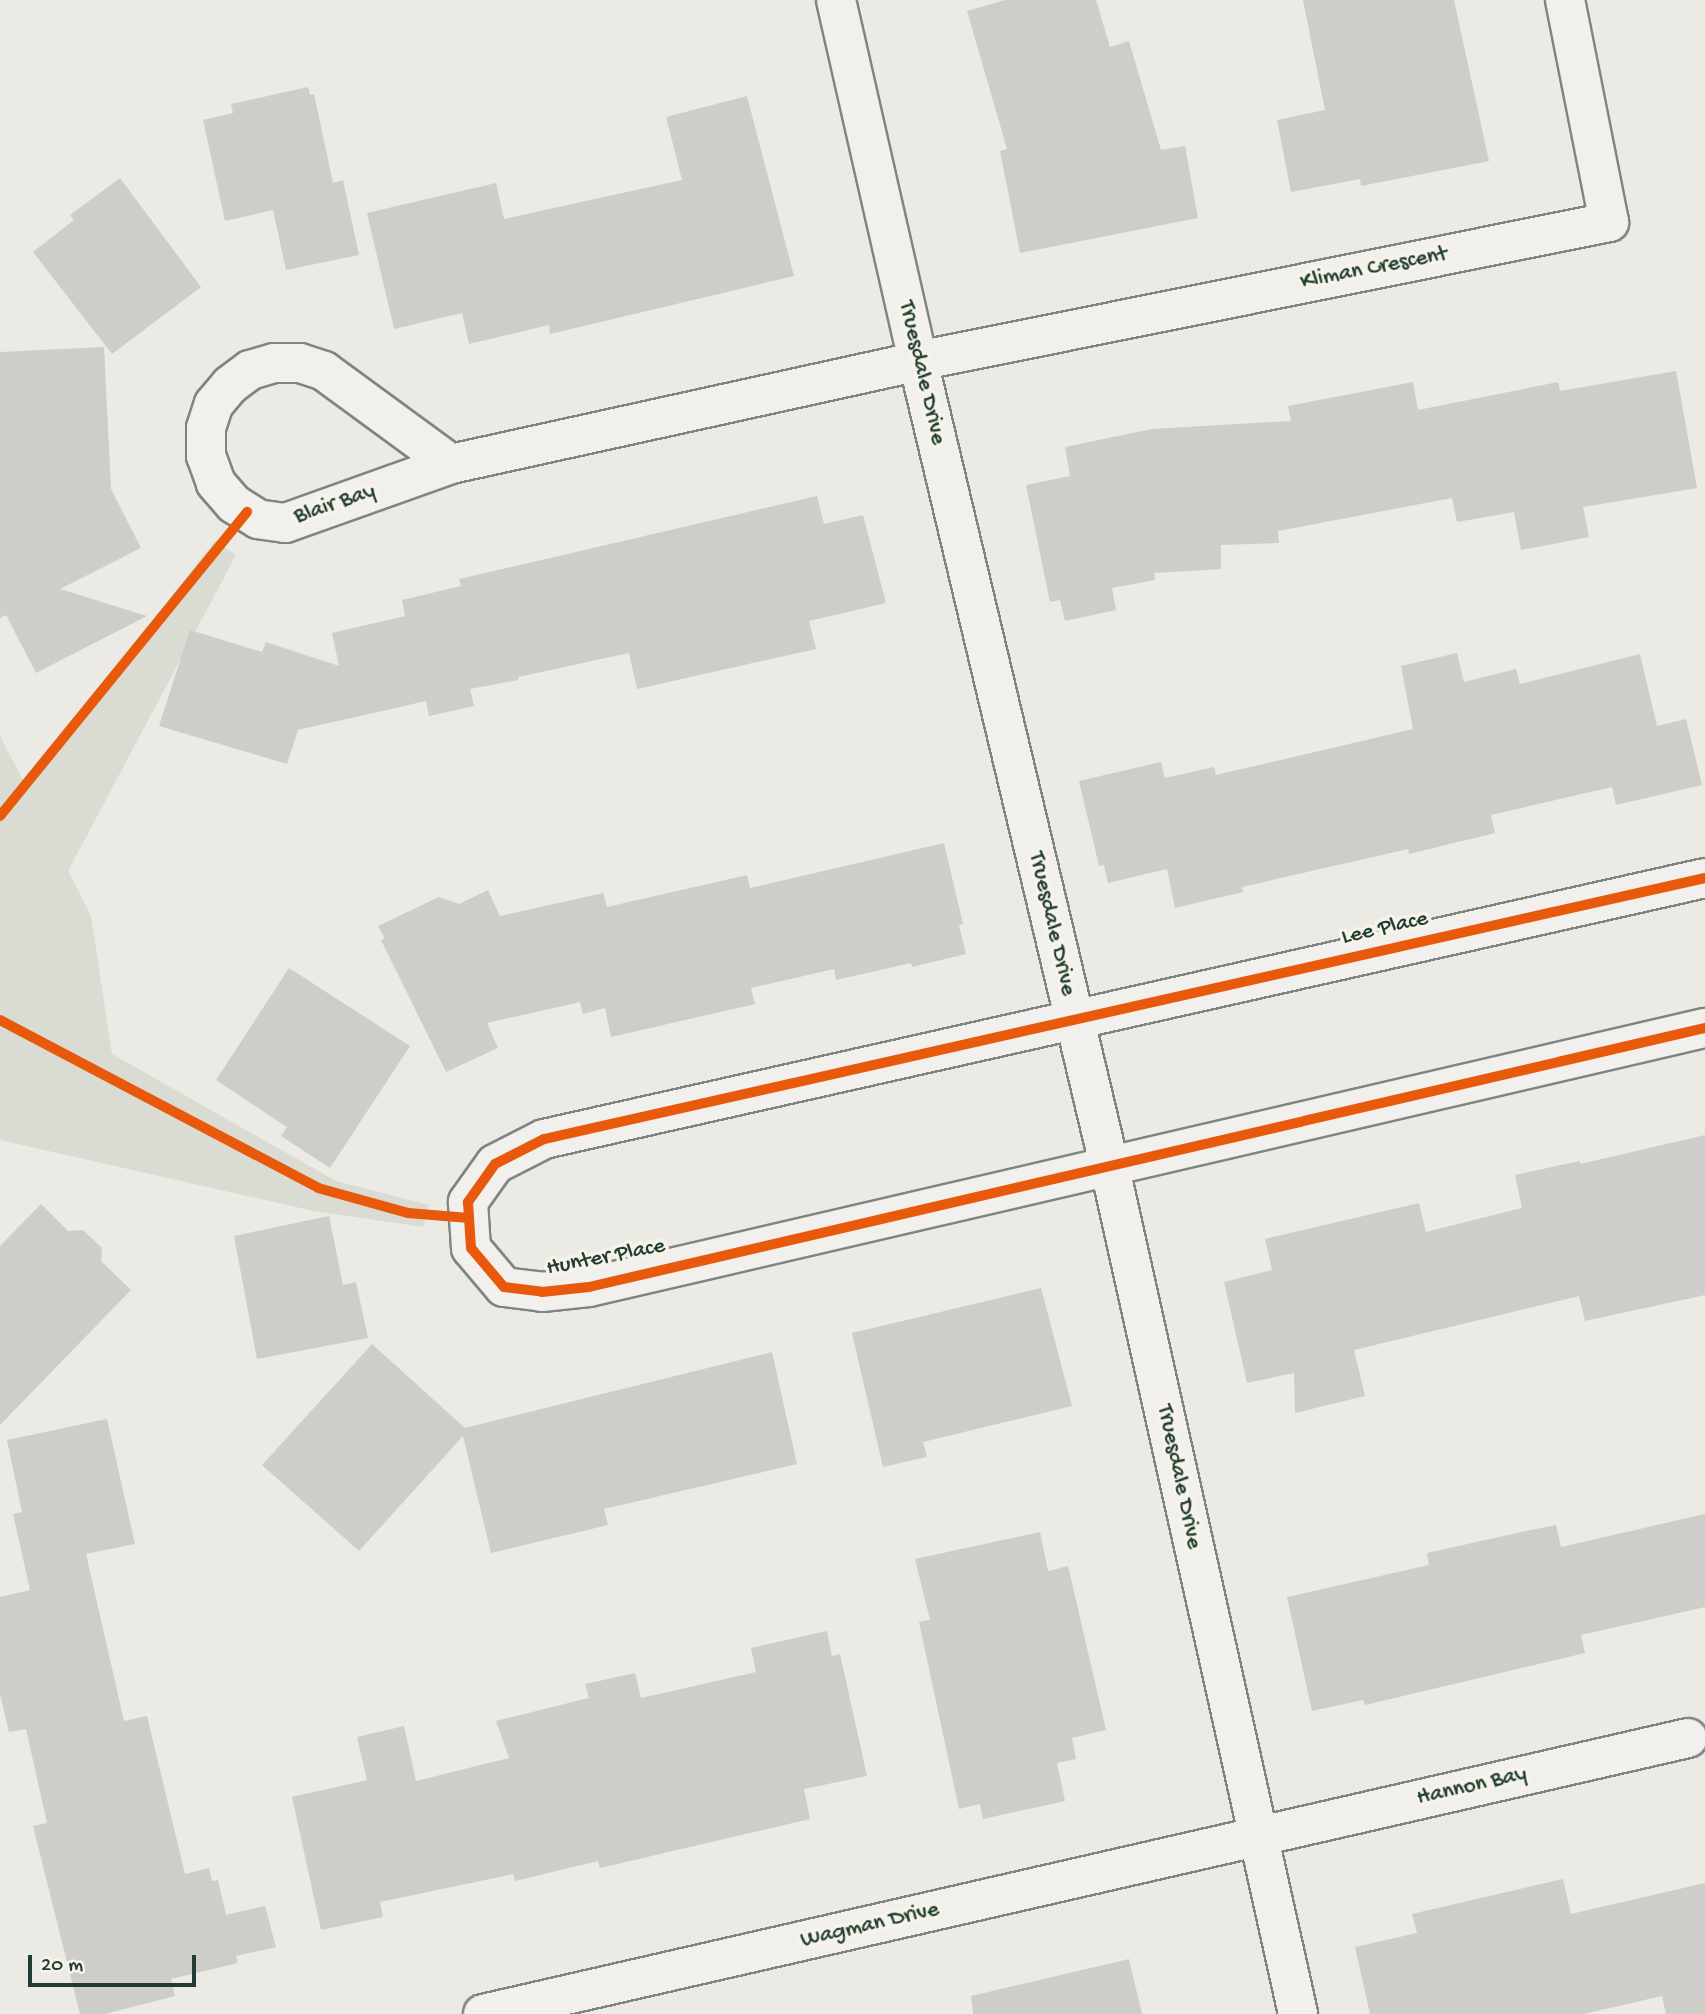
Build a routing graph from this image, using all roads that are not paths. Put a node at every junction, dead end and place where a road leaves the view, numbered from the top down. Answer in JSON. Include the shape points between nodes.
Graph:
{"nodes":[{"id":1,"x":836,"y":0,"type":"edge"},
{"id":2,"x":1565,"y":0,"type":"edge"},
{"id":3,"x":918,"y":361,"type":"junction"},
{"id":4,"x":452,"y":464,"type":"junction"},
{"id":5,"x":1705,"y":878,"type":"edge"},
{"id":6,"x":1075,"y":1022,"type":"junction"},
{"id":7,"x":1705,"y":1028,"type":"edge"},
{"id":8,"x":1109,"y":1164,"type":"junction"},
{"id":9,"x":1699,"y":1735,"type":"edge"},
{"id":10,"x":1257,"y":1837,"type":"junction"},
{"id":11,"x":483,"y":2014,"type":"edge"},
{"id":12,"x":1298,"y":2014,"type":"edge"}],
"edges":[{"from":1,"to":3,"type":"street","name":"Truesdale Drive"},
{"from":2,"to":3,"type":"street","name":"Kliman Crescent","via":[[1609,222]]},
{"from":3,"to":4,"type":"street","name":"Blair Bay"},
{"from":3,"to":6,"type":"street","name":"Truesdale Drive"},
{"from":4,"to":4,"type":"street","name":"Blair Bay","via":[[324,372],[300,363],[274,363],[250,370],[229,384],[214,404],[206,429],[206,456],[216,483],[234,504],[258,519],[285,523]]},
{"from":5,"to":6,"type":"street","name":"Lee Place"},
{"from":6,"to":8,"type":"street","name":"Truesdale Drive"},
{"from":6,"to":8,"type":"street","name":"Hunter Place","via":[[544,1139],[495,1164],[468,1202],[471,1248],[504,1287],[542,1292],[589,1287]]},
{"from":7,"to":8,"type":"street"},
{"from":8,"to":10,"type":"street","name":"Truesdale Drive"},
{"from":9,"to":10,"type":"street","name":"Hannon Bay"},
{"from":10,"to":11,"type":"street","name":"Wagman Drive"},
{"from":10,"to":12,"type":"street","name":"Truesdale Drive"}]}
